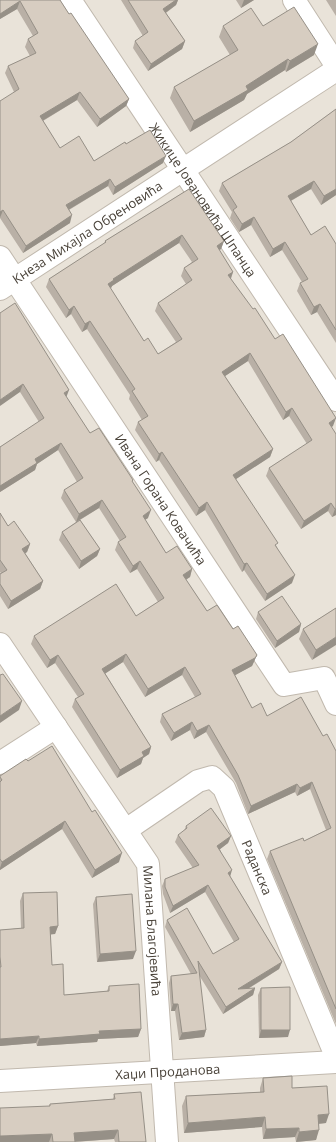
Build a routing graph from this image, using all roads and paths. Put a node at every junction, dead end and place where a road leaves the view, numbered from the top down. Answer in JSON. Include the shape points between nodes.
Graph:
{"nodes":[{"id":1,"x":70,"y":0,"type":"edge"},
{"id":2,"x":294,"y":0,"type":"edge"},
{"id":3,"x":336,"y":65,"type":"edge"},
{"id":4,"x":336,"y":70,"type":"edge"},
{"id":5,"x":182,"y":170,"type":"junction"},
{"id":6,"x":0,"y":257,"type":"edge"},
{"id":7,"x":7,"y":284,"type":"edge"},
{"id":8,"x":336,"y":400,"type":"edge"},
{"id":9,"x":0,"y":644,"type":"edge"},
{"id":10,"x":336,"y":704,"type":"edge"},
{"id":11,"x":56,"y":727,"type":"junction"},
{"id":12,"x":0,"y":763,"type":"edge"},
{"id":13,"x":126,"y":830,"type":"junction"},
{"id":14,"x":336,"y":1056,"type":"edge"},
{"id":15,"x":336,"y":1062,"type":"edge"},
{"id":16,"x":162,"y":1072,"type":"junction"},
{"id":17,"x":0,"y":1082,"type":"edge"},
{"id":18,"x":167,"y":1142,"type":"edge"}],
"edges":[{"from":1,"to":5,"type":"street","name":"Жикице Јовановића Шпанца"},
{"from":2,"to":3,"type":"street"},
{"from":4,"to":5,"type":"street","name":"Кнеза Михајла Обреновића"},
{"from":5,"to":7,"type":"street","name":"Кнеза Михајла Обреновића"},
{"from":5,"to":8,"type":"street","name":"Жикице Јовановића Шпанца"},
{"from":6,"to":7,"type":"street","name":"Ивана Горана Ковачића"},
{"from":7,"to":10,"type":"street","name":"Ивана Горана Ковачића","via":[[284,685],[324,678]]},
{"from":9,"to":11,"type":"street","name":"Милана Благојевића"},
{"from":11,"to":12,"type":"street"},
{"from":11,"to":13,"type":"street","name":"Милана Благојевића"},
{"from":13,"to":14,"type":"street","name":"Раданска","via":[[198,781],[212,777],[224,788]]},
{"from":13,"to":16,"type":"street","name":"Милана Благојевића","via":[[148,864]]},
{"from":15,"to":16,"type":"street","name":"Хаџи Проданова"},
{"from":16,"to":17,"type":"street","name":"Хаџи Проданова"},
{"from":16,"to":18,"type":"street","name":"Милана Благојевића"}]}
